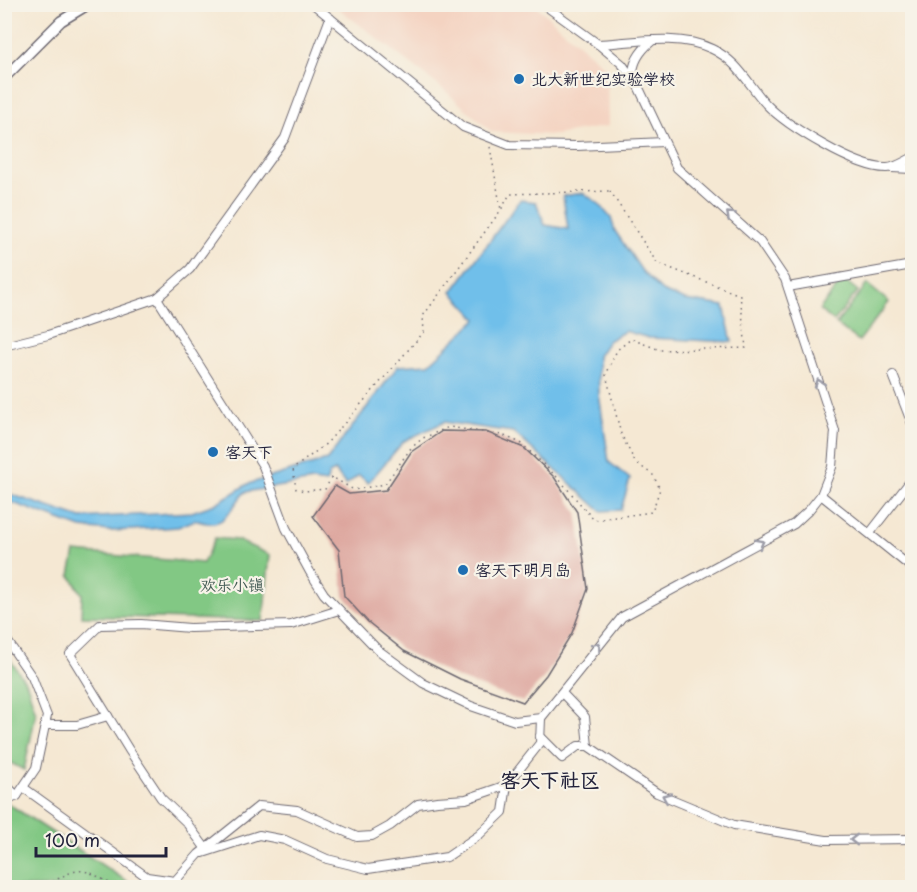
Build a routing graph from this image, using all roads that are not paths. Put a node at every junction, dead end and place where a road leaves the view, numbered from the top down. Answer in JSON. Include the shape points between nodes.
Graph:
{"nodes":[{"id":1,"x":88,"y":4,"type":"edge"},
{"id":2,"x":313,"y":4,"type":"edge"},
{"id":3,"x":543,"y":4,"type":"edge"},
{"id":4,"x":330,"y":18,"type":"junction"},
{"id":5,"x":652,"y":41,"type":"junction"},
{"id":6,"x":598,"y":44,"type":"junction"},
{"id":7,"x":4,"y":78,"type":"edge"},
{"id":8,"x":633,"y":78,"type":"junction"},
{"id":9,"x":664,"y":142,"type":"junction"},
{"id":10,"x":912,"y":158,"type":"edge"},
{"id":11,"x":888,"y":168,"type":"junction"},
{"id":12,"x":912,"y":169,"type":"edge"},
{"id":13,"x":912,"y":265,"type":"edge"},
{"id":14,"x":788,"y":287,"type":"junction"},
{"id":15,"x":157,"y":298,"type":"junction"},
{"id":16,"x":4,"y":346,"type":"edge"},
{"id":17,"x":894,"y":375,"type":"dead end"},
{"id":18,"x":912,"y":424,"type":"edge"},
{"id":19,"x":912,"y":479,"type":"edge"},
{"id":20,"x":821,"y":495,"type":"junction"},
{"id":21,"x":870,"y":533,"type":"junction"},
{"id":22,"x":912,"y":568,"type":"edge"},
{"id":23,"x":339,"y":610,"type":"junction"},
{"id":24,"x":4,"y":636,"type":"edge"},
{"id":25,"x":562,"y":693,"type":"junction"},
{"id":26,"x":108,"y":717,"type":"junction"},
{"id":27,"x":541,"y":718,"type":"junction"},
{"id":28,"x":45,"y":725,"type":"junction"},
{"id":29,"x":540,"y":736,"type":"junction"},
{"id":30,"x":588,"y":746,"type":"junction"},
{"id":31,"x":4,"y":783,"type":"edge"},
{"id":32,"x":507,"y":785,"type":"junction"},
{"id":33,"x":24,"y":788,"type":"junction"},
{"id":34,"x":17,"y":796,"type":"junction"},
{"id":35,"x":4,"y":802,"type":"edge"},
{"id":36,"x":912,"y":839,"type":"edge"},
{"id":37,"x":202,"y":852,"type":"junction"},
{"id":38,"x":158,"y":883,"type":"edge"},
{"id":39,"x":175,"y":884,"type":"edge"}],
"edges":[{"from":1,"to":7,"type":"street","via":[[61,21]]},
{"from":2,"to":4,"type":"street"},
{"from":3,"to":6,"type":"street"},
{"from":4,"to":9,"type":"street","via":[[463,127],[509,145]]},
{"from":4,"to":15,"type":"street","via":[[285,138],[190,269]]},
{"from":5,"to":6,"type":"street"},
{"from":5,"to":8,"type":"street","via":[[637,59]]},
{"from":5,"to":11,"type":"street","via":[[698,43],[714,50],[737,66],[767,105],[794,126],[858,163]]},
{"from":6,"to":8,"type":"street"},
{"from":8,"to":9,"type":"street"},
{"from":14,"to":9,"type":"street","one_way":true,"via":[[760,242],[677,168]]},
{"from":10,"to":11,"type":"street"},
{"from":11,"to":12,"type":"street"},
{"from":13,"to":14,"type":"street"},
{"from":20,"to":14,"type":"street","one_way":true,"via":[[832,466],[835,431]]},
{"from":15,"to":16,"type":"street"},
{"from":15,"to":23,"type":"street","via":[[263,466],[286,528],[324,594]]},
{"from":17,"to":18,"type":"street"},
{"from":19,"to":21,"type":"street"},
{"from":20,"to":21,"type":"street"},
{"from":25,"to":20,"type":"street","one_way":true,"via":[[622,617],[794,524]]},
{"from":21,"to":22,"type":"street"},
{"from":23,"to":26,"type":"street","via":[[291,625],[100,625],[70,654]]},
{"from":23,"to":27,"type":"street","via":[[378,650],[423,683],[515,721]]},
{"from":24,"to":28,"type":"street","via":[[32,677],[46,716]]},
{"from":25,"to":27,"type":"street"},
{"from":25,"to":30,"type":"street","via":[[585,717]]},
{"from":26,"to":28,"type":"street","via":[[77,725]]},
{"from":26,"to":37,"type":"street","via":[[161,798],[186,822]]},
{"from":27,"to":29,"type":"street"},
{"from":28,"to":33,"type":"street","via":[[36,768]]},
{"from":29,"to":30,"type":"street","via":[[562,758],[578,746]]},
{"from":29,"to":32,"type":"street","via":[[540,743]]},
{"from":36,"to":30,"type":"street","one_way":true,"via":[[826,840],[734,825],[657,793]]},
{"from":31,"to":34,"type":"street"},
{"from":32,"to":37,"type":"street","via":[[466,799],[418,804],[372,837],[357,837],[297,810],[259,806]]},
{"from":32,"to":37,"type":"street","via":[[503,812],[447,857],[368,869],[327,859],[285,840],[259,836]]},
{"from":33,"to":34,"type":"street"},
{"from":33,"to":38,"type":"street"},
{"from":34,"to":35,"type":"street"},
{"from":37,"to":39,"type":"street"},
{"from":38,"to":39,"type":"street"}]}
